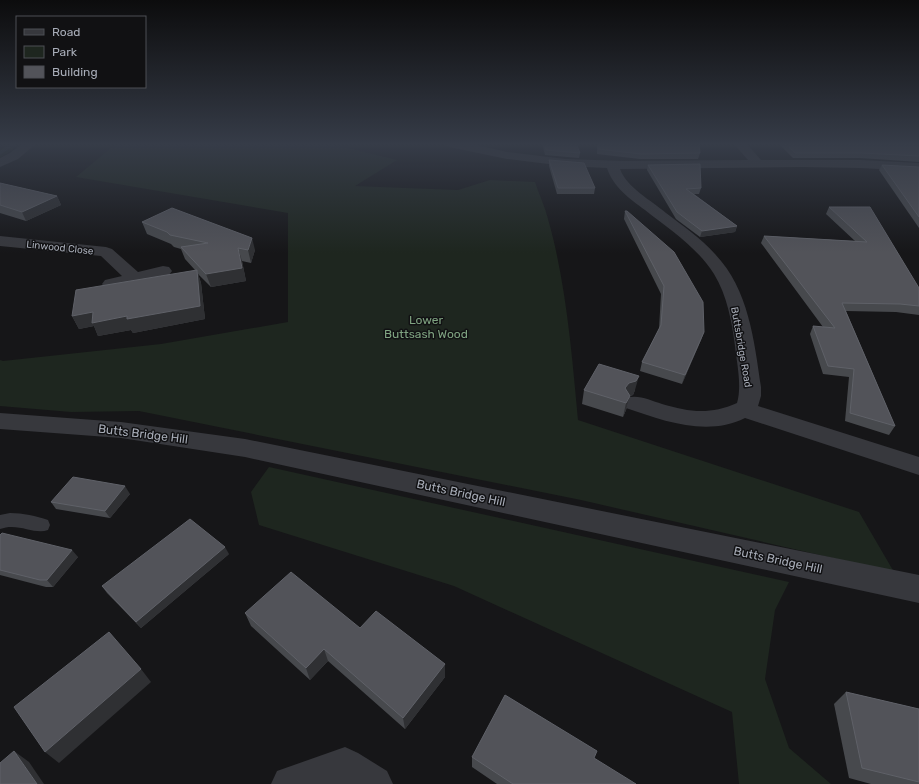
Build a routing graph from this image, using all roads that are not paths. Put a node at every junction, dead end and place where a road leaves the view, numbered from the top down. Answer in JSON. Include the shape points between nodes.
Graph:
{"nodes":[{"id":1,"x":620,"y":180,"type":"edge"},
{"id":2,"x":0,"y":241,"type":"edge"},
{"id":3,"x":163,"y":271,"type":"dead end"},
{"id":4,"x":135,"y":278,"type":"junction"},
{"id":5,"x":111,"y":284,"type":"edge"},
{"id":6,"x":634,"y":403,"type":"dead end"},
{"id":7,"x":746,"y":410,"type":"junction"},
{"id":8,"x":0,"y":421,"type":"edge"},
{"id":9,"x":919,"y":466,"type":"edge"},
{"id":10,"x":0,"y":522,"type":"edge"},
{"id":11,"x":42,"y":525,"type":"dead end"},
{"id":12,"x":919,"y":589,"type":"edge"},
{"id":13,"x":290,"y":784,"type":"edge"},
{"id":14,"x":374,"y":784,"type":"edge"}],
"edges":[{"from":1,"to":7,"type":"street","name":"Buttsbridge Road","via":[[692,241],[723,275],[734,298],[744,343],[750,396]]},
{"from":2,"to":4,"type":"street","name":"Linwood Close","via":[[106,252]]},
{"from":3,"to":4,"type":"street"},
{"from":4,"to":5,"type":"street"},
{"from":6,"to":7,"type":"street","via":[[673,414],[700,418],[726,417]]},
{"from":7,"to":9,"type":"street"},
{"from":8,"to":12,"type":"street","name":"Butts Bridge Hill","via":[[121,430],[245,448]]},
{"from":10,"to":11,"type":"lane","via":[[15,519]]},
{"from":13,"to":14,"type":"street","via":[[345,766]]}]}
